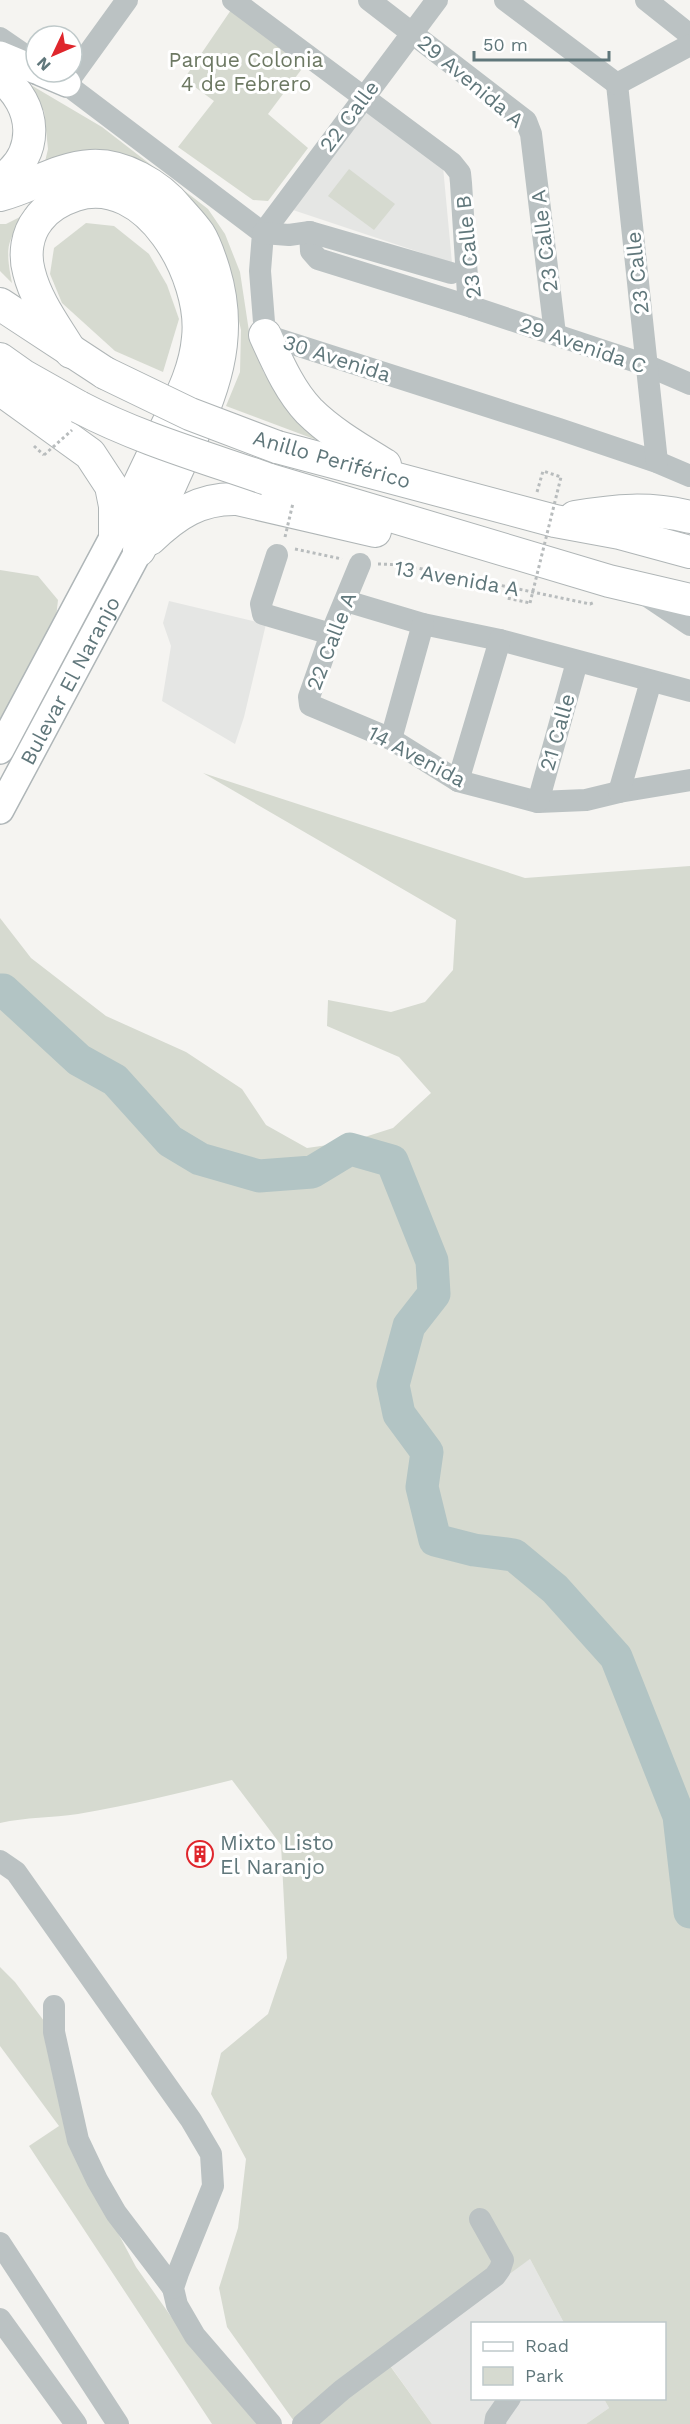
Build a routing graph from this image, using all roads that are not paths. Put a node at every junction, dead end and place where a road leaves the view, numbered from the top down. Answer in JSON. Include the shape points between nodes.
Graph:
{"nodes":[{"id":1,"x":233,"y":0,"type":"edge"},
{"id":2,"x":369,"y":0,"type":"edge"},
{"id":3,"x":437,"y":0,"type":"edge"},
{"id":4,"x":506,"y":0,"type":"edge"},
{"id":5,"x":646,"y":0,"type":"edge"},
{"id":6,"x":124,"y":1,"type":"edge"},
{"id":7,"x":412,"y":32,"type":"junction"},
{"id":8,"x":690,"y":35,"type":"edge"},
{"id":9,"x":0,"y":38,"type":"edge"},
{"id":10,"x":690,"y":45,"type":"edge"},
{"id":11,"x":84,"y":48,"type":"edge"},
{"id":12,"x":0,"y":54,"type":"edge"},
{"id":13,"x":24,"y":55,"type":"edge"},
{"id":14,"x":24,"y":65,"type":"edge"},
{"id":15,"x":0,"y":77,"type":"edge"},
{"id":16,"x":66,"y":84,"type":"edge"},
{"id":17,"x":618,"y":84,"type":"junction"},
{"id":18,"x":364,"y":96,"type":"junction"},
{"id":19,"x":533,"y":148,"type":"joint"},
{"id":20,"x":0,"y":181,"type":"edge"},
{"id":21,"x":0,"y":195,"type":"edge"},
{"id":22,"x":310,"y":232,"type":"junction"},
{"id":23,"x":263,"y":233,"type":"junction"},
{"id":24,"x":451,"y":273,"type":"dead end"},
{"id":25,"x":0,"y":304,"type":"edge"},
{"id":26,"x":474,"y":308,"type":"junction"},
{"id":27,"x":555,"y":334,"type":"junction"},
{"id":28,"x":265,"y":335,"type":"junction"},
{"id":29,"x":71,"y":352,"type":"junction"},
{"id":30,"x":0,"y":359,"type":"edge"},
{"id":31,"x":646,"y":365,"type":"junction"},
{"id":32,"x":690,"y":384,"type":"edge"},
{"id":33,"x":0,"y":389,"type":"edge"},
{"id":34,"x":657,"y":462,"type":"junction"},
{"id":35,"x":690,"y":476,"type":"edge"},
{"id":36,"x":420,"y":484,"type":"junction"},
{"id":37,"x":690,"y":517,"type":"edge"},
{"id":38,"x":555,"y":521,"type":"junction"},
{"id":39,"x":283,"y":546,"type":"road end"},
{"id":40,"x":690,"y":552,"type":"edge"},
{"id":41,"x":120,"y":554,"type":"junction"},
{"id":42,"x":537,"y":559,"type":"junction"},
{"id":43,"x":360,"y":564,"type":"road end"},
{"id":44,"x":633,"y":587,"type":"junction"},
{"id":45,"x":690,"y":600,"type":"edge"},
{"id":46,"x":346,"y":601,"type":"junction"},
{"id":47,"x":423,"y":624,"type":"junction"},
{"id":48,"x":690,"y":624,"type":"edge"},
{"id":49,"x":331,"y":634,"type":"junction"},
{"id":50,"x":500,"y":640,"type":"junction"},
{"id":51,"x":576,"y":662,"type":"junction"},
{"id":52,"x":651,"y":681,"type":"junction"},
{"id":53,"x":690,"y":691,"type":"edge"},
{"id":54,"x":322,"y":711,"type":"joint"},
{"id":55,"x":391,"y":739,"type":"junction"},
{"id":56,"x":0,"y":750,"type":"edge"},
{"id":57,"x":690,"y":780,"type":"edge"},
{"id":58,"x":458,"y":781,"type":"junction"},
{"id":59,"x":619,"y":792,"type":"junction"},
{"id":60,"x":538,"y":802,"type":"junction"},
{"id":61,"x":0,"y":810,"type":"edge"},
{"id":62,"x":0,"y":1861,"type":"edge"},
{"id":63,"x":54,"y":2007,"type":"dead end"},
{"id":64,"x":480,"y":2219,"type":"dead end"},
{"id":65,"x":0,"y":2243,"type":"edge"},
{"id":66,"x":173,"y":2288,"type":"junction"},
{"id":67,"x":0,"y":2319,"type":"edge"},
{"id":68,"x":509,"y":2400,"type":"edge"},
{"id":69,"x":66,"y":2420,"type":"edge"},
{"id":70,"x":118,"y":2424,"type":"edge"},
{"id":71,"x":271,"y":2424,"type":"edge"},
{"id":72,"x":303,"y":2424,"type":"edge"},
{"id":73,"x":495,"y":2424,"type":"edge"}],
"edges":[{"from":1,"to":18,"type":"street"},
{"from":2,"to":7,"type":"street","name":"29 Avenida A"},
{"from":3,"to":7,"type":"street","name":"22 Calle"},
{"from":4,"to":17,"type":"street"},
{"from":5,"to":8,"type":"street"},
{"from":6,"to":11,"type":"street"},
{"from":7,"to":18,"type":"street","name":"22 Calle"},
{"from":7,"to":19,"type":"street","name":"29 Avenida A","via":[[526,121]]},
{"from":9,"to":13,"type":"street"},
{"from":10,"to":17,"type":"street"},
{"from":12,"to":14,"type":"main road"},
{"from":15,"to":20,"type":"highway","via":[[16,93],[30,123],[24,155]]},
{"from":16,"to":23,"type":"street"},
{"from":17,"to":31,"type":"street","name":"23 Calle"},
{"from":18,"to":23,"type":"street","name":"22 Calle"},
{"from":18,"to":26,"type":"street","name":"23 Calle B","via":[[460,173],[468,294]]},
{"from":19,"to":27,"type":"street","name":"23 Calle A"},
{"from":21,"to":41,"type":"highway","via":[[66,169],[93,166],[135,175],[175,205],[199,233],[208,252],[224,318],[221,353],[208,402],[151,528]]},
{"from":22,"to":23,"type":"street"},
{"from":22,"to":24,"type":"street"},
{"from":22,"to":26,"type":"street","name":"29 Avenida C","via":[[311,251],[318,259]]},
{"from":23,"to":28,"type":"street","name":"30 Avenida","via":[[260,271]]},
{"from":25,"to":29,"type":"highway","name":"Anillo Periférico"},
{"from":26,"to":27,"type":"street","name":"29 Avenida C"},
{"from":27,"to":31,"type":"street","name":"29 Avenida C"},
{"from":28,"to":34,"type":"street","name":"30 Avenida"},
{"from":28,"to":36,"type":"highway","via":[[280,367],[309,411],[353,446]]},
{"from":29,"to":36,"type":"highway","name":"Anillo Periférico","bridge":true,"via":[[190,414],[277,447]]},
{"from":29,"to":41,"type":"highway","via":[[31,278],[27,259],[29,237],[41,215],[58,201],[94,191],[136,205],[174,245],[192,283],[199,319],[188,381]]},
{"from":30,"to":42,"type":"highway","name":"Anillo Periférico","bridge":true,"via":[[100,418],[164,443]]},
{"from":31,"to":32,"type":"street","name":"29 Avenida C"},
{"from":31,"to":34,"type":"street","name":"23 Calle"},
{"from":33,"to":41,"type":"highway","via":[[90,454],[111,486]]},
{"from":34,"to":35,"type":"street","name":"30 Avenida"},
{"from":36,"to":38,"type":"highway","name":"Anillo Periférico"},
{"from":37,"to":38,"type":"highway","via":[[621,509]]},
{"from":38,"to":40,"type":"highway","name":"Anillo Periférico","via":[[620,532]]},
{"from":39,"to":49,"type":"street","via":[[261,610],[268,617]]},
{"from":41,"to":42,"type":"highway","via":[[188,508],[211,500],[231,499],[458,550]]},
{"from":41,"to":56,"type":"main road","name":"Bulevar El Naranjo"},
{"from":41,"to":61,"type":"main road","name":"Bulevar El Naranjo"},
{"from":42,"to":44,"type":"highway","name":"Anillo Periférico"},
{"from":43,"to":46,"type":"street","name":"22 Calle A"},
{"from":44,"to":45,"type":"highway","name":"Anillo Periférico"},
{"from":44,"to":48,"type":"street"},
{"from":46,"to":47,"type":"street"},
{"from":46,"to":49,"type":"street","name":"22 Calle A"},
{"from":47,"to":50,"type":"street"},
{"from":47,"to":55,"type":"street"},
{"from":49,"to":54,"type":"street","name":"22 Calle A","via":[[309,697],[310,705]]},
{"from":50,"to":51,"type":"street"},
{"from":50,"to":58,"type":"street"},
{"from":51,"to":52,"type":"street"},
{"from":51,"to":60,"type":"street","name":"21 Calle"},
{"from":52,"to":53,"type":"street"},
{"from":52,"to":59,"type":"street"},
{"from":54,"to":55,"type":"street","name":"14 Avenida"},
{"from":55,"to":58,"type":"street","name":"14 Avenida"},
{"from":57,"to":59,"type":"street","name":"14 Avenida"},
{"from":58,"to":60,"type":"street","name":"14 Avenida"},
{"from":59,"to":60,"type":"street","name":"14 Avenida","via":[[586,800]]},
{"from":62,"to":66,"type":"street","via":[[15,1872],[211,2154],[213,2186]]},
{"from":63,"to":66,"type":"street","via":[[54,2031],[78,2140],[116,2213]]},
{"from":64,"to":72,"type":"street","via":[[503,2260],[495,2276],[342,2390]]},
{"from":65,"to":70,"type":"street"},
{"from":66,"to":71,"type":"street","via":[[177,2305],[195,2336]]},
{"from":67,"to":69,"type":"street"},
{"from":68,"to":73,"type":"street"}]}
